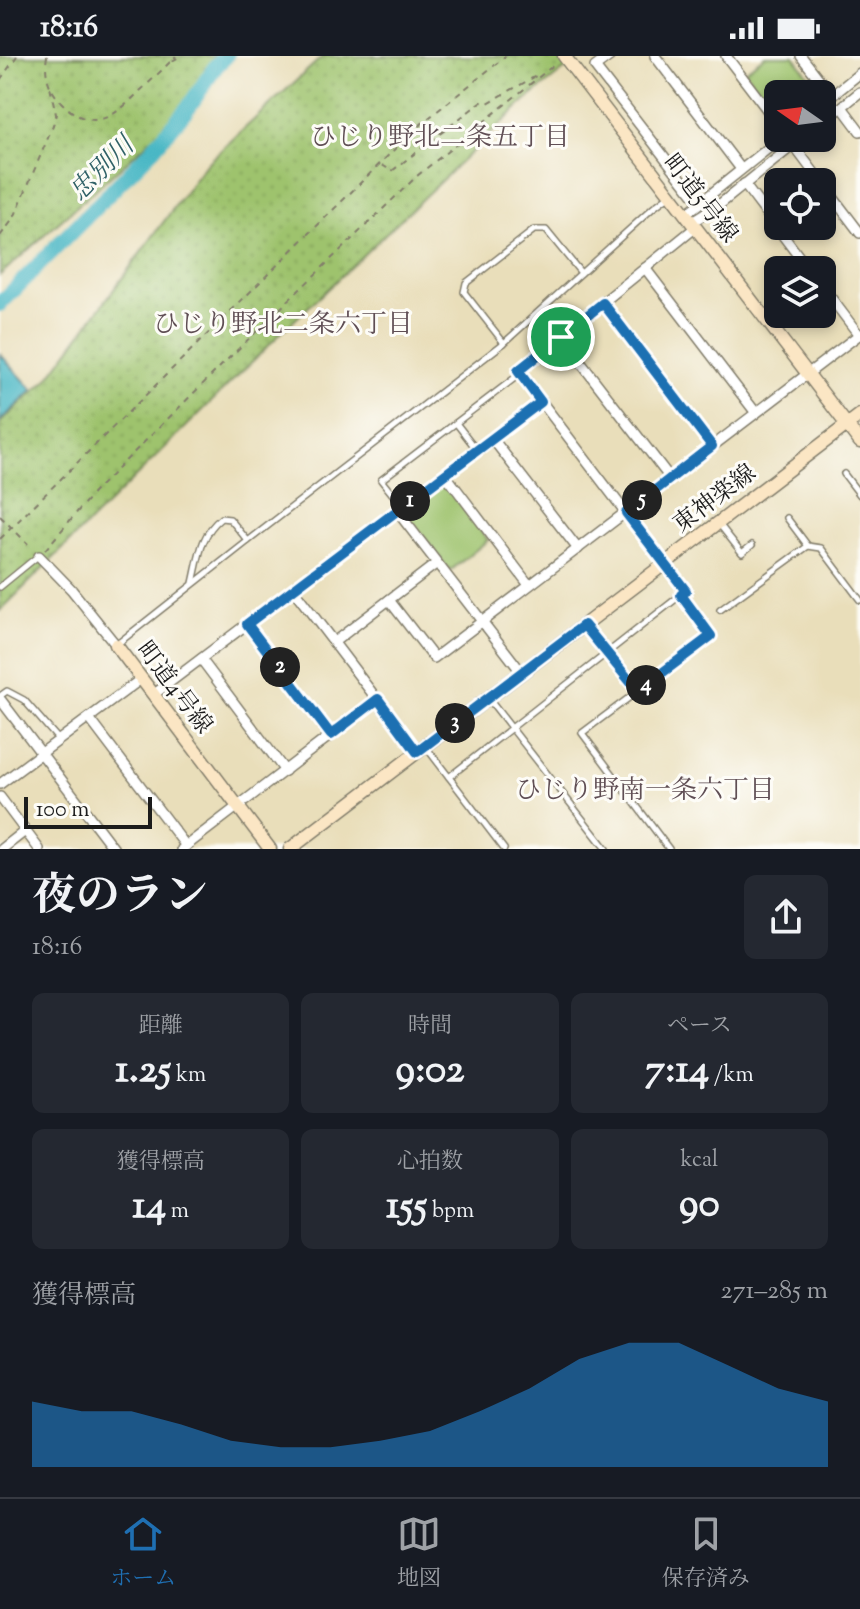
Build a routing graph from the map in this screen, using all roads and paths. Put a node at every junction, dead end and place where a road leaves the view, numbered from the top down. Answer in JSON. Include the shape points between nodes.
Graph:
{"nodes":[{"id":1,"x":17,"y":56,"type":"edge"},
{"id":2,"x":47,"y":56,"type":"edge"},
{"id":3,"x":176,"y":56,"type":"edge"},
{"id":4,"x":181,"y":56,"type":"edge"},
{"id":5,"x":506,"y":56,"type":"edge"},
{"id":6,"x":564,"y":56,"type":"edge"},
{"id":7,"x":610,"y":56,"type":"edge"},
{"id":8,"x":655,"y":56,"type":"edge"},
{"id":9,"x":726,"y":56,"type":"edge"},
{"id":10,"x":801,"y":56,"type":"edge"},
{"id":11,"x":170,"y":62,"type":"junction"},
{"id":12,"x":544,"y":71,"type":"junction"},
{"id":13,"x":860,"y":73,"type":"edge"},
{"id":14,"x":0,"y":80,"type":"edge"},
{"id":15,"x":820,"y":80,"type":"edge"},
{"id":16,"x":50,"y":86,"type":"junction"},
{"id":17,"x":860,"y":92,"type":"edge"},
{"id":18,"x":836,"y":93,"type":"edge"},
{"id":19,"x":764,"y":106,"type":"edge"},
{"id":20,"x":842,"y":107,"type":"junction"},
{"id":21,"x":836,"y":112,"type":"edge"},
{"id":22,"x":860,"y":131,"type":"edge"},
{"id":23,"x":764,"y":151,"type":"edge"},
{"id":24,"x":780,"y":152,"type":"edge"},
{"id":25,"x":799,"y":152,"type":"edge"},
{"id":26,"x":380,"y":164,"type":"junction"},
{"id":27,"x":811,"y":168,"type":"edge"},
{"id":28,"x":741,"y":169,"type":"junction"},
{"id":29,"x":744,"y":184,"type":"junction"},
{"id":30,"x":671,"y":195,"type":"junction"},
{"id":31,"x":836,"y":201,"type":"edge"},
{"id":32,"x":700,"y":203,"type":"junction"},
{"id":33,"x":691,"y":221,"type":"junction"},
{"id":34,"x":860,"y":233,"type":"edge"},
{"id":35,"x":0,"y":236,"type":"edge"},
{"id":36,"x":798,"y":256,"type":"edge"},
{"id":37,"x":645,"y":268,"type":"junction"},
{"id":38,"x":581,"y":273,"type":"junction"},
{"id":39,"x":603,"y":303,"type":"junction"},
{"id":40,"x":836,"y":304,"type":"edge"},
{"id":41,"x":859,"y":334,"type":"edge"},
{"id":42,"x":561,"y":337,"type":"junction"},
{"id":43,"x":504,"y":343,"type":"junction"},
{"id":44,"x":807,"y":373,"type":"junction"},
{"id":45,"x":520,"y":374,"type":"junction"},
{"id":46,"x":541,"y":402,"type":"junction"},
{"id":47,"x":756,"y":413,"type":"junction"},
{"id":48,"x":860,"y":415,"type":"edge"},
{"id":49,"x":456,"y":423,"type":"junction"},
{"id":50,"x":847,"y":425,"type":"junction"},
{"id":51,"x":492,"y":438,"type":"junction"},
{"id":52,"x":860,"y":442,"type":"edge"},
{"id":53,"x":712,"y":446,"type":"junction"},
{"id":54,"x":477,"y":450,"type":"junction"},
{"id":55,"x":445,"y":474,"type":"junction"},
{"id":56,"x":844,"y":474,"type":"dead end"},
{"id":57,"x":670,"y":478,"type":"junction"},
{"id":58,"x":860,"y":495,"type":"edge"},
{"id":59,"x":400,"y":509,"type":"junction"},
{"id":60,"x":626,"y":513,"type":"junction"},
{"id":61,"x":0,"y":516,"type":"edge"},
{"id":62,"x":787,"y":518,"type":"dead end"},
{"id":63,"x":719,"y":523,"type":"junction"},
{"id":64,"x":0,"y":539,"type":"edge"},
{"id":65,"x":248,"y":541,"type":"junction"},
{"id":66,"x":28,"y":544,"type":"dead end"},
{"id":67,"x":752,"y":545,"type":"dead end"},
{"id":68,"x":808,"y":546,"type":"junction"},
{"id":69,"x":578,"y":549,"type":"junction"},
{"id":70,"x":39,"y":556,"type":"junction"},
{"id":71,"x":437,"y":563,"type":"junction"},
{"id":72,"x":665,"y":564,"type":"junction"},
{"id":73,"x":193,"y":583,"type":"junction"},
{"id":74,"x":529,"y":585,"type":"junction"},
{"id":75,"x":0,"y":587,"type":"edge"},
{"id":76,"x":293,"y":589,"type":"junction"},
{"id":77,"x":681,"y":595,"type":"junction"},
{"id":78,"x":389,"y":600,"type":"junction"},
{"id":79,"x":860,"y":600,"type":"edge"},
{"id":80,"x":720,"y":610,"type":"dead end"},
{"id":81,"x":482,"y":622,"type":"junction"},
{"id":82,"x":247,"y":624,"type":"junction"},
{"id":83,"x":584,"y":625,"type":"junction"},
{"id":84,"x":334,"y":642,"type":"junction"},
{"id":85,"x":116,"y":645,"type":"junction"},
{"id":86,"x":607,"y":653,"type":"junction"},
{"id":87,"x":201,"y":659,"type":"junction"},
{"id":88,"x":522,"y":673,"type":"junction"},
{"id":89,"x":141,"y":679,"type":"junction"},
{"id":90,"x":638,"y":691,"type":"junction"},
{"id":91,"x":153,"y":695,"type":"junction"},
{"id":92,"x":0,"y":697,"type":"edge"},
{"id":93,"x":488,"y":698,"type":"junction"},
{"id":94,"x":378,"y":699,"type":"junction"},
{"id":95,"x":89,"y":718,"type":"junction"},
{"id":96,"x":511,"y":728,"type":"junction"},
{"id":97,"x":331,"y":735,"type":"junction"},
{"id":98,"x":59,"y":740,"type":"junction"},
{"id":99,"x":421,"y":749,"type":"junction"},
{"id":100,"x":41,"y":753,"type":"junction"},
{"id":101,"x":285,"y":771,"type":"junction"},
{"id":102,"x":449,"y":777,"type":"junction"},
{"id":103,"x":0,"y":784,"type":"edge"},
{"id":104,"x":0,"y":797,"type":"edge"},
{"id":105,"x":237,"y":806,"type":"junction"},
{"id":106,"x":25,"y":831,"type":"junction"},
{"id":107,"x":184,"y":847,"type":"edge"},
{"id":108,"x":2,"y":849,"type":"edge"},
{"id":109,"x":39,"y":849,"type":"edge"},
{"id":110,"x":114,"y":849,"type":"edge"},
{"id":111,"x":270,"y":849,"type":"edge"},
{"id":112,"x":290,"y":849,"type":"edge"},
{"id":113,"x":504,"y":849,"type":"edge"},
{"id":114,"x":606,"y":849,"type":"edge"},
{"id":115,"x":669,"y":849,"type":"edge"}],
"edges":[{"from":1,"to":14,"type":"path"},
{"from":2,"to":16,"type":"path"},
{"from":3,"to":11,"type":"path"},
{"from":4,"to":11,"type":"path"},
{"from":5,"to":26,"type":"path"},
{"from":6,"to":12,"type":"path"},
{"from":6,"to":30,"type":"street","name":"町道5号線"},
{"from":7,"to":32,"type":"street","via":[[595,67]]},
{"from":8,"to":28,"type":"street"},
{"from":9,"to":19,"type":"street"},
{"from":10,"to":15,"type":"street"},
{"from":11,"to":16,"type":"path","via":[[107,119],[75,114]]},
{"from":12,"to":26,"type":"path","via":[[481,102],[392,171]]},
{"from":12,"to":70,"type":"path","via":[[417,176],[94,492]]},
{"from":13,"to":18,"type":"street"},
{"from":16,"to":35,"type":"path","via":[[53,126],[14,218]]},
{"from":17,"to":20,"type":"street"},
{"from":20,"to":21,"type":"street"},
{"from":20,"to":22,"type":"street"},
{"from":23,"to":28,"type":"street"},
{"from":24,"to":29,"type":"street"},
{"from":25,"to":27,"type":"street"},
{"from":26,"to":64,"type":"path"},
{"from":28,"to":32,"type":"street"},
{"from":29,"to":33,"type":"street"},
{"from":29,"to":36,"type":"street"},
{"from":30,"to":33,"type":"street","name":"町道5号線"},
{"from":30,"to":38,"type":"lane"},
{"from":31,"to":34,"type":"street"},
{"from":32,"to":33,"type":"street"},
{"from":33,"to":37,"type":"street"},
{"from":33,"to":44,"type":"street","name":"町道5号線"},
{"from":37,"to":39,"type":"street"},
{"from":37,"to":47,"type":"street"},
{"from":38,"to":43,"type":"lane"},
{"from":38,"to":43,"type":"lane","via":[[546,230],[534,230],[466,283],[464,292]]},
{"from":39,"to":42,"type":"street"},
{"from":39,"to":53,"type":"street"},
{"from":40,"to":41,"type":"street"},
{"from":41,"to":44,"type":"street"},
{"from":42,"to":45,"type":"street"},
{"from":42,"to":57,"type":"street"},
{"from":43,"to":65,"type":"lane"},
{"from":44,"to":47,"type":"street"},
{"from":44,"to":50,"type":"street","name":"町道5号線"},
{"from":45,"to":46,"type":"street"},
{"from":45,"to":49,"type":"lane"},
{"from":46,"to":51,"type":"street"},
{"from":46,"to":60,"type":"street"},
{"from":47,"to":53,"type":"street"},
{"from":48,"to":50,"type":"street","name":"東神楽線"},
{"from":49,"to":54,"type":"lane"},
{"from":49,"to":59,"type":"lane","via":[[381,480]]},
{"from":50,"to":52,"type":"street","name":"町道5号線"},
{"from":50,"to":63,"type":"street","name":"東神楽線"},
{"from":51,"to":54,"type":"street"},
{"from":51,"to":69,"type":"street"},
{"from":53,"to":57,"type":"street"},
{"from":54,"to":55,"type":"street"},
{"from":55,"to":59,"type":"street"},
{"from":55,"to":74,"type":"street"},
{"from":56,"to":58,"type":"lane"},
{"from":57,"to":60,"type":"street"},
{"from":59,"to":71,"type":"street"},
{"from":59,"to":76,"type":"street"},
{"from":60,"to":69,"type":"street"},
{"from":60,"to":72,"type":"street"},
{"from":61,"to":66,"type":"path","bridge":true},
{"from":62,"to":68,"type":"lane"},
{"from":63,"to":67,"type":"lane","via":[[742,553]]},
{"from":63,"to":72,"type":"street","name":"東神楽線"},
{"from":65,"to":73,"type":"lane"},
{"from":65,"to":73,"type":"lane","via":[[230,519],[221,518],[204,537]]},
{"from":68,"to":79,"type":"lane","via":[[821,548]]},
{"from":68,"to":80,"type":"lane"},
{"from":69,"to":74,"type":"street"},
{"from":70,"to":75,"type":"lane"},
{"from":70,"to":85,"type":"street","name":"町道4号線"},
{"from":71,"to":78,"type":"street"},
{"from":71,"to":81,"type":"street"},
{"from":72,"to":77,"type":"lane","via":[[686,591]]},
{"from":72,"to":83,"type":"street","name":"東神楽線"},
{"from":73,"to":85,"type":"lane"},
{"from":74,"to":81,"type":"street"},
{"from":76,"to":82,"type":"street"},
{"from":76,"to":84,"type":"street"},
{"from":77,"to":86,"type":"lane"},
{"from":77,"to":90,"type":"lane","via":[[711,636]]},
{"from":78,"to":81,"type":"street","via":[[434,658]]},
{"from":78,"to":84,"type":"street"},
{"from":81,"to":88,"type":"street"},
{"from":82,"to":87,"type":"street"},
{"from":82,"to":97,"type":"street"},
{"from":83,"to":86,"type":"lane"},
{"from":83,"to":88,"type":"street","name":"東神楽線"},
{"from":84,"to":94,"type":"street"},
{"from":85,"to":89,"type":"street","name":"町道4号線"},
{"from":86,"to":90,"type":"lane"},
{"from":86,"to":96,"type":"lane"},
{"from":87,"to":91,"type":"street"},
{"from":87,"to":101,"type":"street"},
{"from":88,"to":93,"type":"street","name":"東神楽線"},
{"from":89,"to":91,"type":"street","name":"町道4号線"},
{"from":89,"to":95,"type":"street"},
{"from":90,"to":115,"type":"lane","via":[[582,733]]},
{"from":91,"to":105,"type":"street","name":"町道4号線"},
{"from":92,"to":98,"type":"lane","via":[[7,691],[24,700]]},
{"from":92,"to":100,"type":"street"},
{"from":93,"to":96,"type":"lane"},
{"from":93,"to":99,"type":"street","name":"東神楽線"},
{"from":94,"to":97,"type":"street"},
{"from":94,"to":99,"type":"street"},
{"from":95,"to":98,"type":"street"},
{"from":95,"to":107,"type":"street"},
{"from":96,"to":102,"type":"lane"},
{"from":96,"to":114,"type":"lane"},
{"from":97,"to":101,"type":"street"},
{"from":98,"to":100,"type":"street"},
{"from":99,"to":102,"type":"lane"},
{"from":99,"to":112,"type":"street","name":"東神楽線"},
{"from":100,"to":103,"type":"street"},
{"from":100,"to":110,"type":"street"},
{"from":101,"to":105,"type":"street"},
{"from":102,"to":113,"type":"lane"},
{"from":104,"to":106,"type":"street"},
{"from":105,"to":107,"type":"street"},
{"from":105,"to":111,"type":"street","name":"町道4号線"},
{"from":106,"to":108,"type":"street"},
{"from":106,"to":109,"type":"street"}]}
